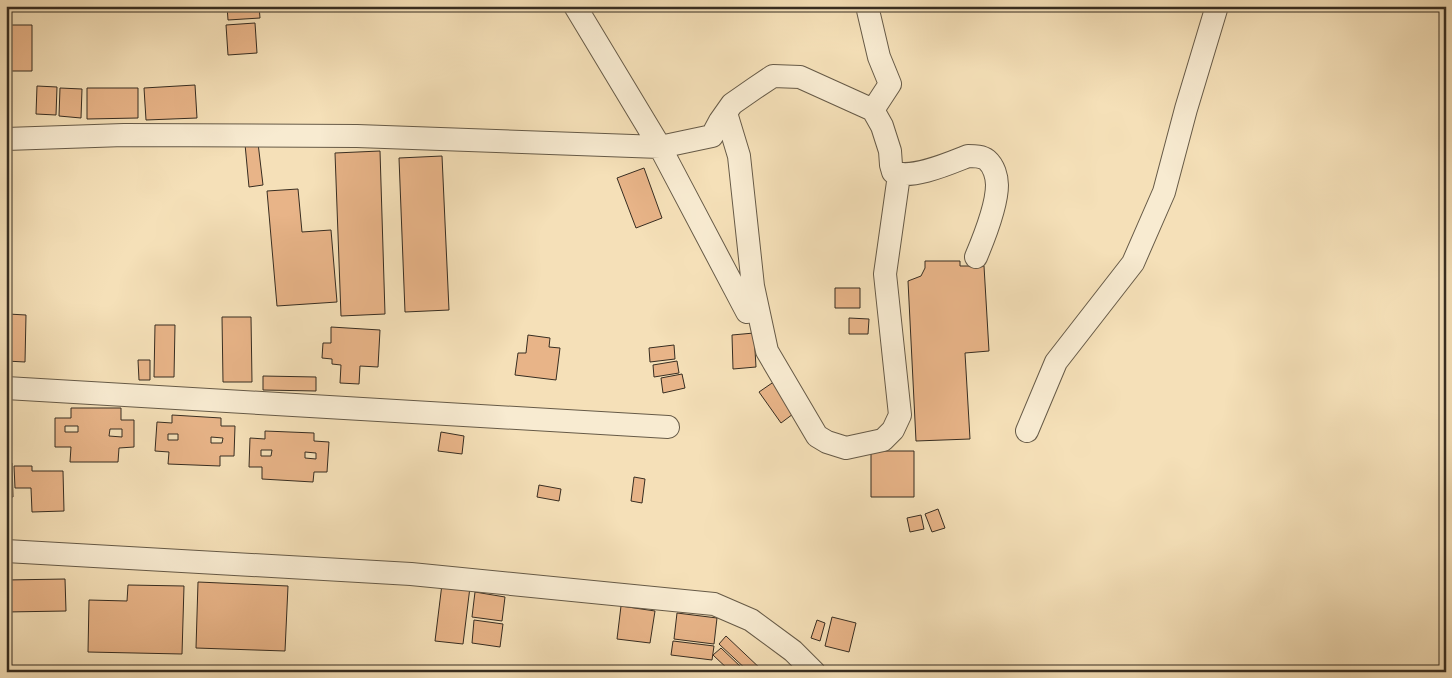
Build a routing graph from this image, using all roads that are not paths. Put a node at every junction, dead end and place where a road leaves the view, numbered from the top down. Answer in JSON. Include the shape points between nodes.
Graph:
{"nodes":[{"id":1,"x":575,"y":6,"type":"edge"},
{"id":2,"x":867,"y":6,"type":"edge"},
{"id":3,"x":1217,"y":6,"type":"edge"},
{"id":4,"x":873,"y":110,"type":"junction"},
{"id":5,"x":726,"y":113,"type":"junction"},
{"id":6,"x":6,"y":139,"type":"edge"},
{"id":7,"x":660,"y":147,"type":"junction"},
{"id":8,"x":899,"y":174,"type":"junction"},
{"id":9,"x":976,"y":257,"type":"dead end"},
{"id":10,"x":747,"y":312,"type":"dead end"},
{"id":11,"x":6,"y":388,"type":"edge"},
{"id":12,"x":668,"y":427,"type":"dead end"},
{"id":13,"x":1027,"y":431,"type":"dead end"},
{"id":14,"x":6,"y":551,"type":"edge"},
{"id":15,"x":814,"y":672,"type":"edge"}],
"edges":[{"from":1,"to":7,"type":"street"},
{"from":2,"to":4,"type":"street","via":[[890,84]]},
{"from":3,"to":13,"type":"street","via":[[1164,192],[1133,263],[1056,362]]},
{"from":4,"to":5,"type":"street","via":[[800,77],[773,76],[732,104]]},
{"from":4,"to":8,"type":"street","via":[[882,126],[893,172]]},
{"from":5,"to":7,"type":"street","via":[[712,136]]},
{"from":5,"to":8,"type":"street","via":[[739,156],[753,286],[767,351],[817,436],[846,448],[883,440],[894,430],[900,415],[885,274]]},
{"from":6,"to":7,"type":"street","via":[[124,135],[348,136]]},
{"from":7,"to":10,"type":"street"},
{"from":8,"to":9,"type":"street","via":[[911,175],[968,156],[987,160],[997,185],[993,209]]},
{"from":11,"to":12,"type":"street"},
{"from":14,"to":15,"type":"street","via":[[411,574],[714,604],[751,620],[793,650]]}]}
